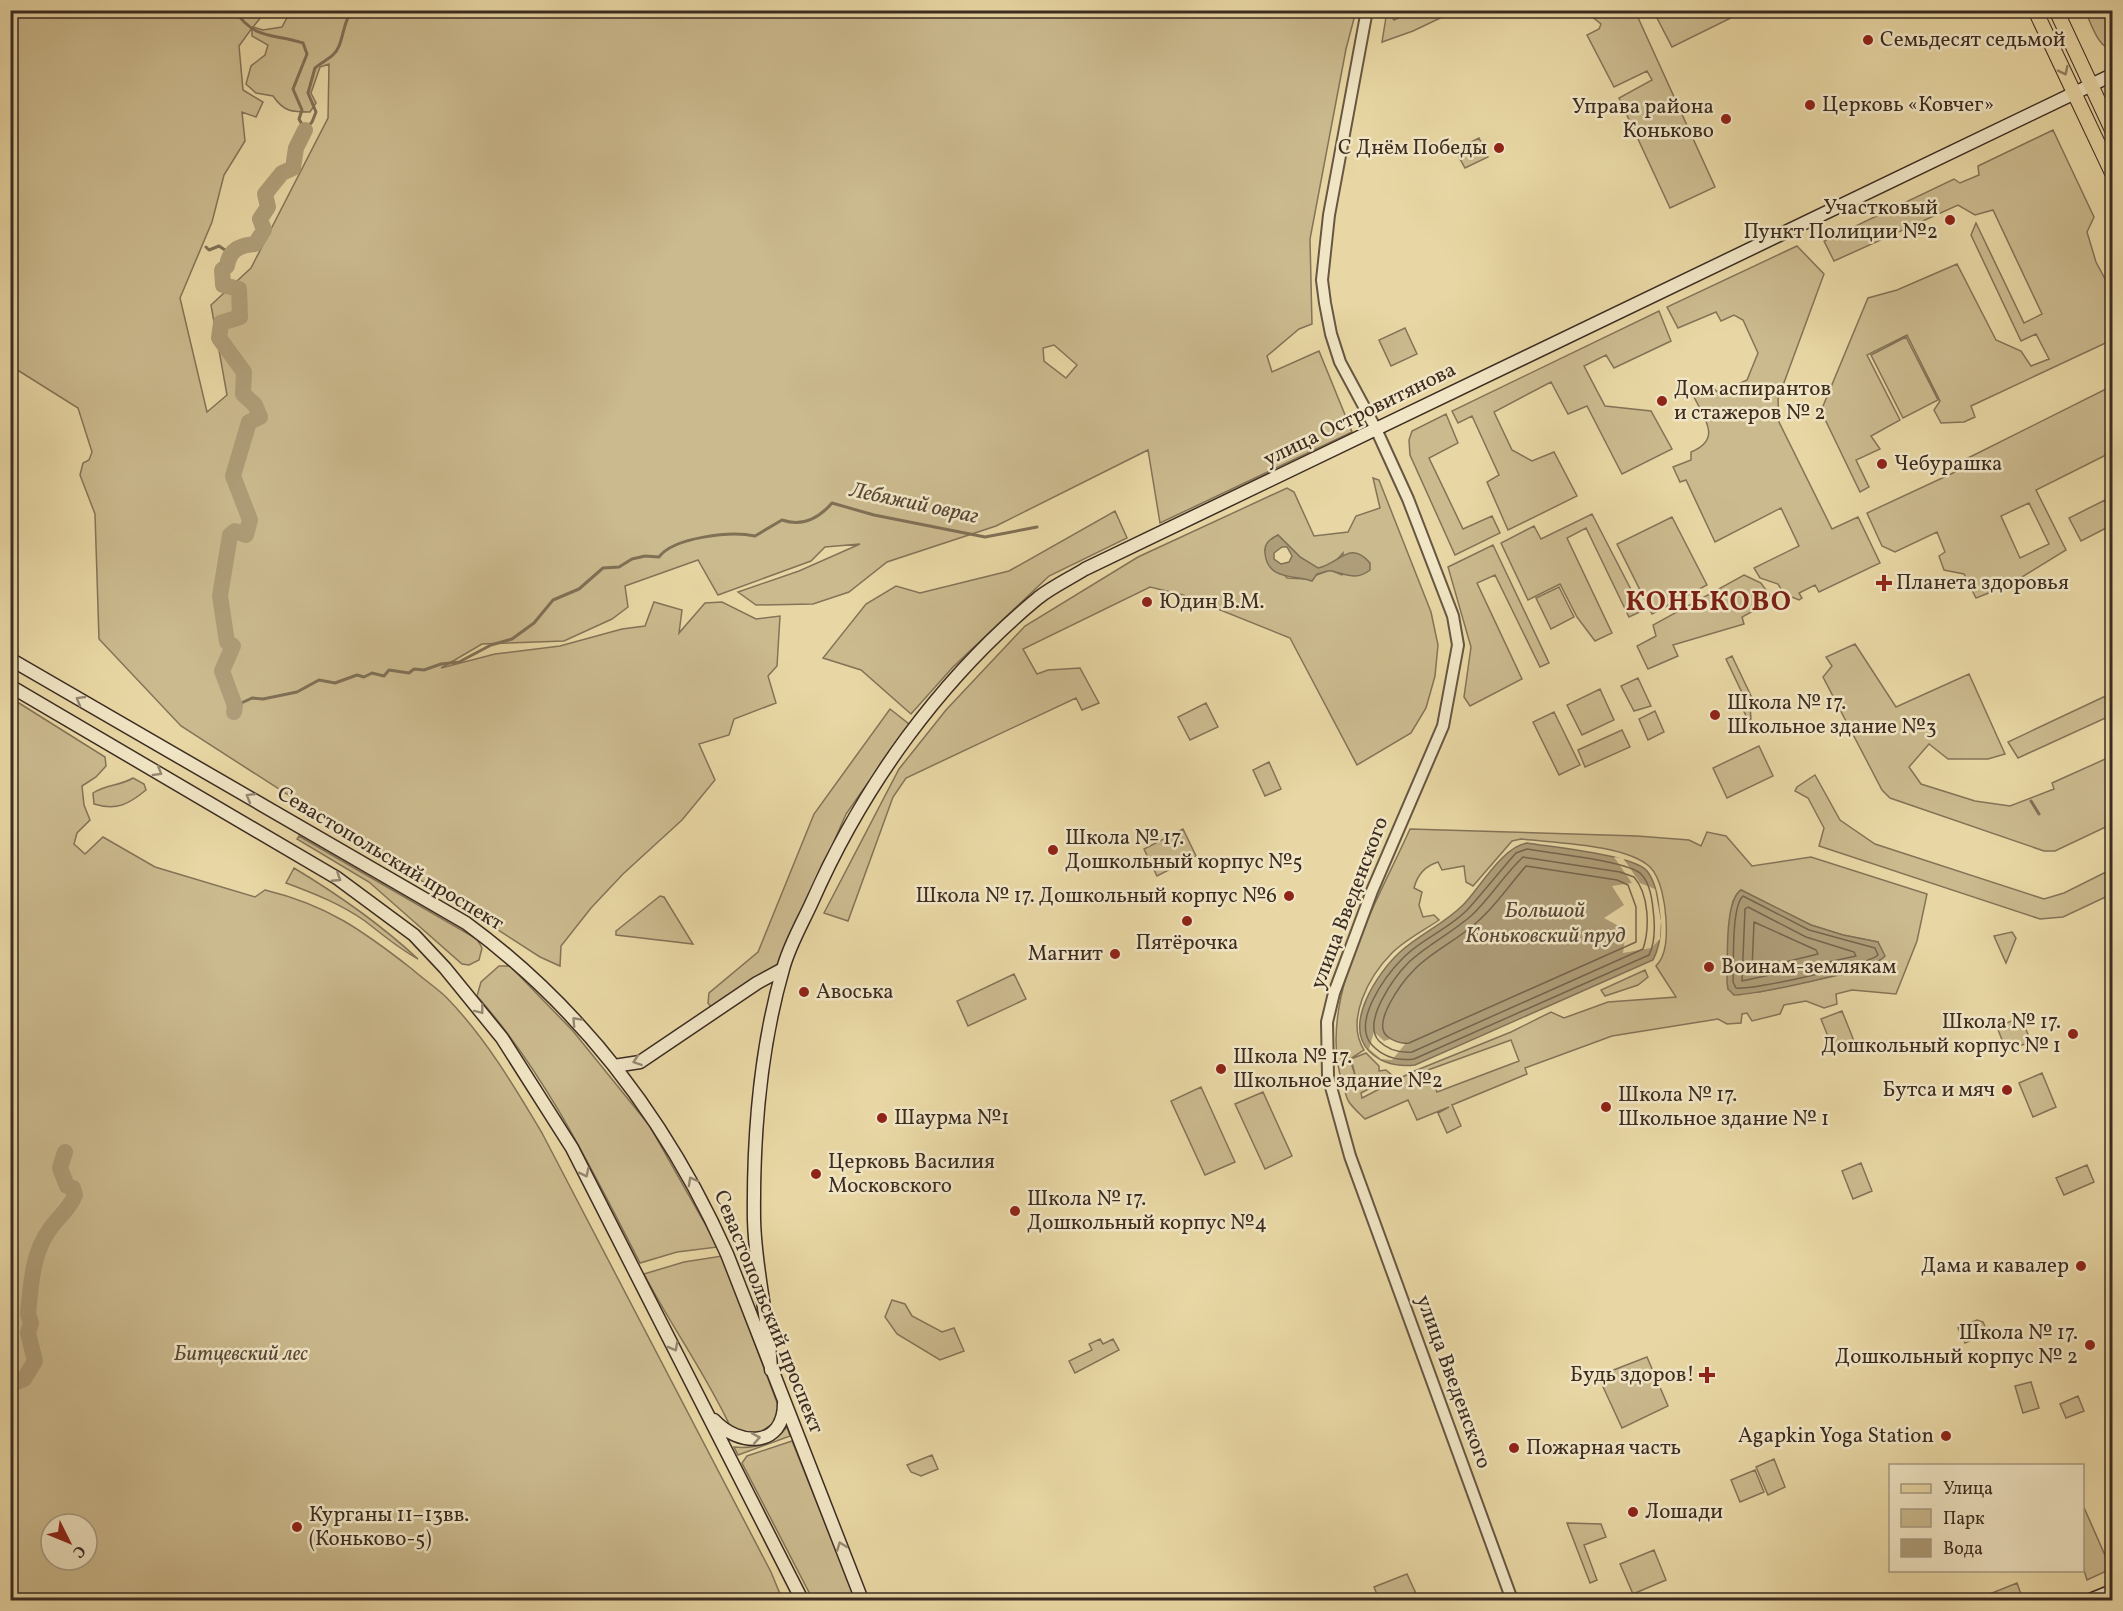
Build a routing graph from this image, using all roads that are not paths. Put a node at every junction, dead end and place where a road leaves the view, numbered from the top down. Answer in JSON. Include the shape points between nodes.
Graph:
{"nodes":[{"id":1,"x":1366,"y":10,"type":"edge"},
{"id":2,"x":2035,"y":10,"type":"edge"},
{"id":3,"x":2056,"y":10,"type":"edge"},
{"id":4,"x":2112,"y":75,"type":"edge"},
{"id":5,"x":2091,"y":86,"type":"junction"},
{"id":6,"x":2075,"y":94,"type":"junction"},
{"id":7,"x":2112,"y":130,"type":"edge"},
{"id":8,"x":2112,"y":173,"type":"edge"},
{"id":9,"x":1376,"y":429,"type":"junction"},
{"id":10,"x":10,"y":659,"type":"edge"},
{"id":11,"x":10,"y":686,"type":"edge"},
{"id":12,"x":783,"y":969,"type":"junction"},
{"id":13,"x":614,"y":1066,"type":"junction"},
{"id":14,"x":771,"y":1370,"type":"junction"},
{"id":15,"x":784,"y":1399,"type":"junction"},
{"id":16,"x":709,"y":1415,"type":"junction"},
{"id":17,"x":2112,"y":1591,"type":"edge"},
{"id":18,"x":802,"y":1600,"type":"edge"},
{"id":19,"x":862,"y":1600,"type":"edge"},
{"id":20,"x":1512,"y":1600,"type":"edge"},
{"id":21,"x":2090,"y":1600,"type":"edge"}],
"edges":[{"from":1,"to":9,"type":"street","name":"улица Введенского","via":[[1329,215],[1322,280],[1330,334],[1340,362]]},
{"from":2,"to":6,"type":"main road","one_way":true},
{"from":3,"to":5,"type":"main road"},
{"from":4,"to":5,"type":"main road","name":"улица Островитянова"},
{"from":5,"to":6,"type":"main road","name":"улица Островитянова"},
{"from":5,"to":7,"type":"main road"},
{"from":6,"to":8,"type":"main road"},
{"from":6,"to":9,"type":"main road","name":"улица Островитянова"},
{"from":9,"to":12,"type":"main road","name":"улица Островитянова","via":[[1085,569],[1031,605],[989,643],[895,752],[848,826]]},
{"from":9,"to":20,"type":"street","name":"улица Введенского","via":[[1441,582],[1458,645],[1443,726],[1334,993],[1327,1022],[1328,1076],[1350,1156]]},
{"from":13,"to":10,"type":"main road","name":"Севастопольский проспект","one_way":true,"via":[[551,994],[466,923]]},
{"from":11,"to":16,"type":"main road","name":"Севастопольский проспект","one_way":true,"via":[[337,878],[414,935],[502,1038],[539,1092],[572,1148]]},
{"from":12,"to":13,"type":"main road","one_way":true,"via":[[640,1062]]},
{"from":12,"to":14,"type":"main road","name":"улица Островитянова","via":[[762,1072],[754,1220]]},
{"from":14,"to":13,"type":"main road","name":"Севастопольский проспект","one_way":true,"via":[[703,1200],[654,1117]]},
{"from":14,"to":15,"type":"main road","name":"Севастопольский проспект"},
{"from":16,"to":15,"type":"main road","one_way":true,"via":[[731,1434],[743,1440],[756,1440],[780,1423]]},
{"from":19,"to":15,"type":"main road","name":"Севастопольский проспект","one_way":true},
{"from":16,"to":18,"type":"main road","name":"Севастопольский проспект"},
{"from":17,"to":21,"type":"main road"}]}
